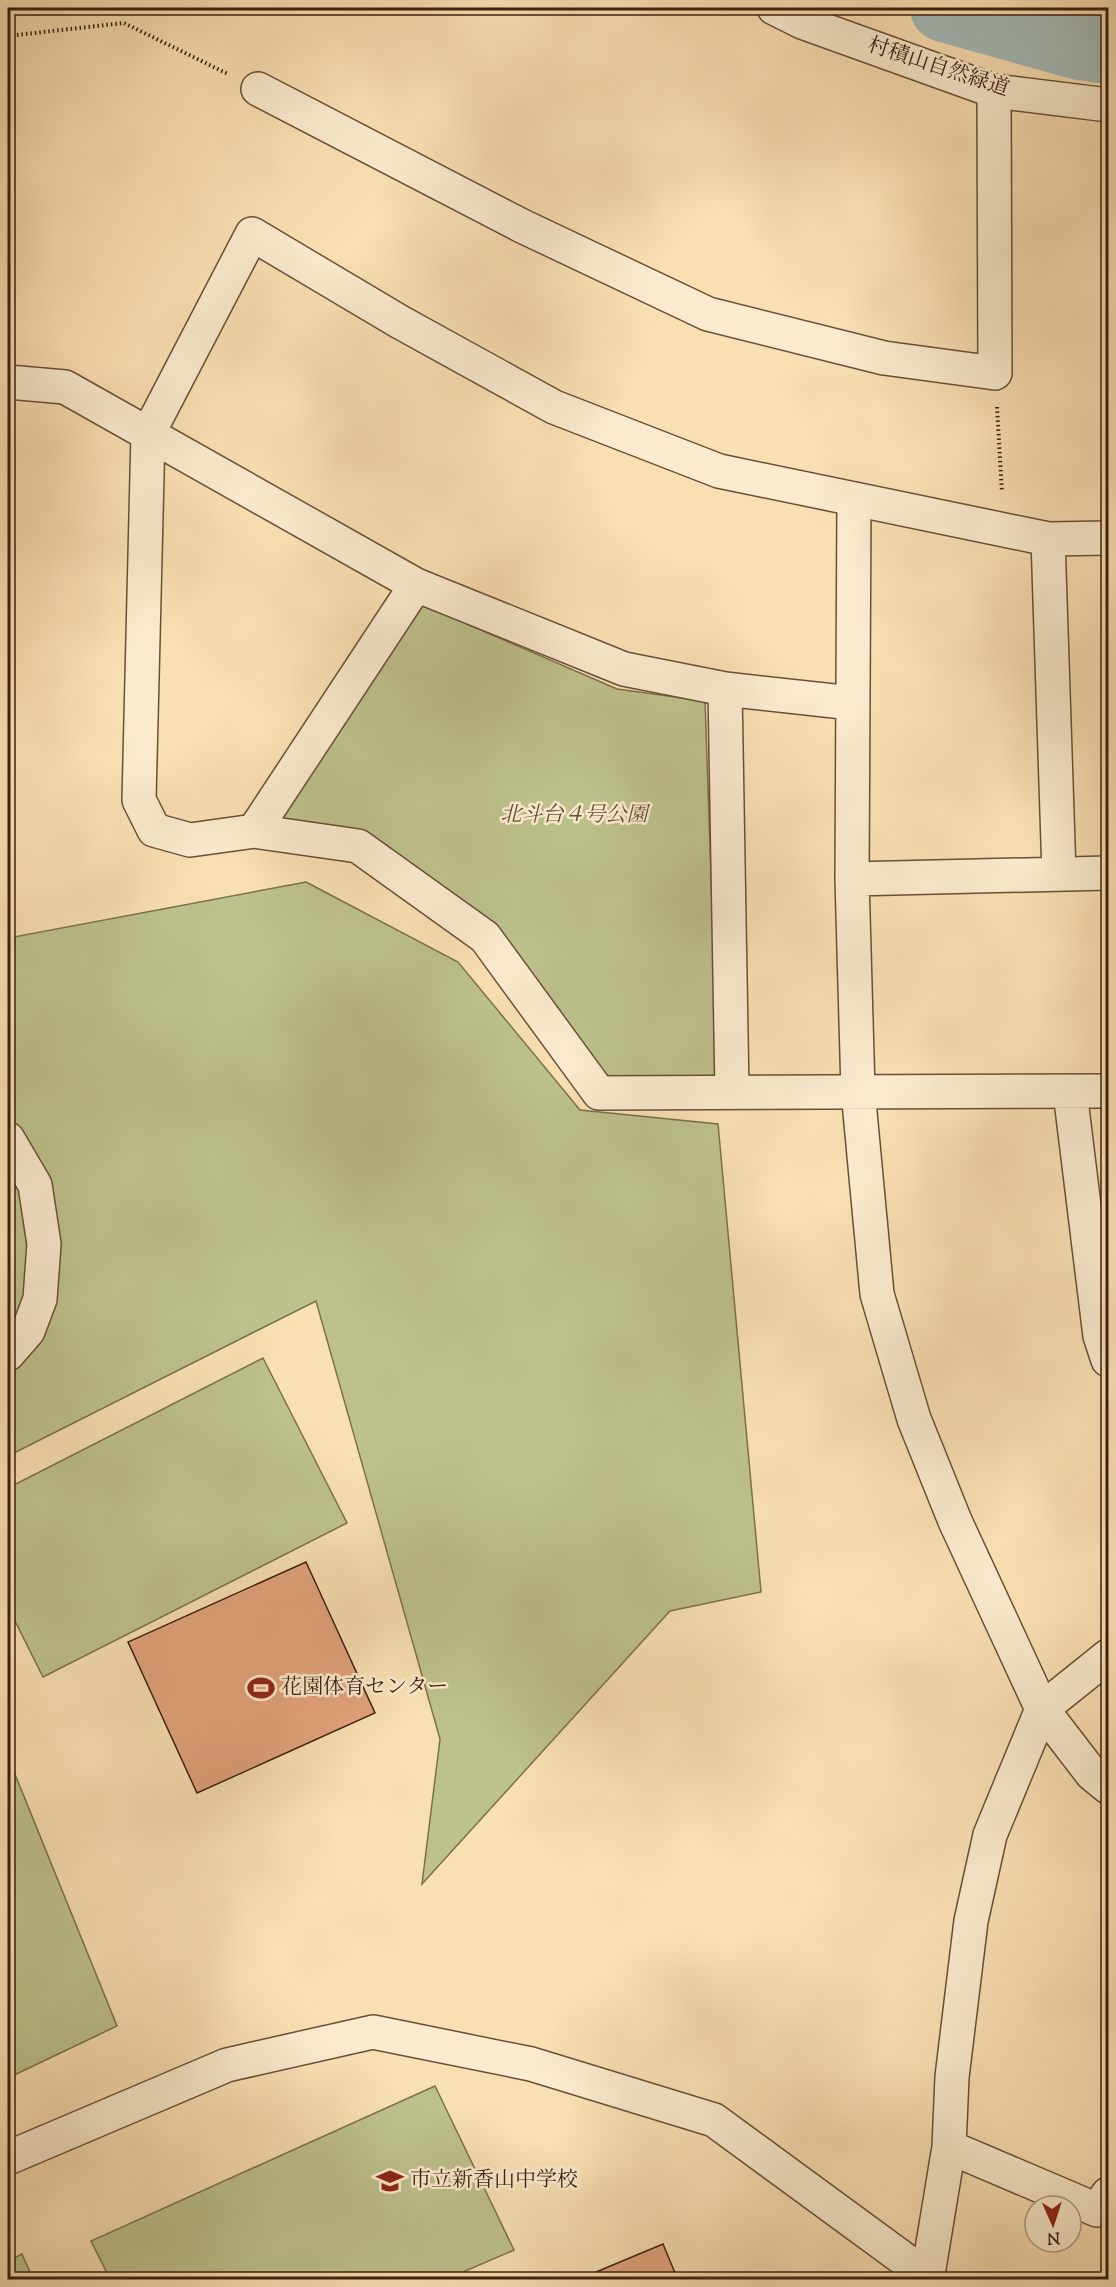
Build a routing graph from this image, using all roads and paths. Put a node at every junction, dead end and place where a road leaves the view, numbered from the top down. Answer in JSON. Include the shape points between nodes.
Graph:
{"nodes":[{"id":1,"x":774,"y":8,"type":"edge"},
{"id":2,"x":8,"y":36,"type":"edge"},
{"id":3,"x":258,"y":89,"type":"joint"},
{"id":4,"x":994,"y":91,"type":"junction"},
{"id":5,"x":1108,"y":105,"type":"edge"},
{"id":6,"x":995,"y":373,"type":"junction"},
{"id":7,"x":8,"y":382,"type":"edge"},
{"id":8,"x":148,"y":434,"type":"junction"},
{"id":9,"x":854,"y":500,"type":"junction"},
{"id":10,"x":1005,"y":531,"type":"junction"},
{"id":11,"x":1108,"y":538,"type":"edge"},
{"id":12,"x":1048,"y":539,"type":"junction"},
{"id":13,"x":416,"y":585,"type":"junction"},
{"id":14,"x":725,"y":689,"type":"junction"},
{"id":15,"x":852,"y":703,"type":"junction"},
{"id":16,"x":254,"y":831,"type":"junction"},
{"id":17,"x":1108,"y":873,"type":"edge"},
{"id":18,"x":1059,"y":874,"type":"junction"},
{"id":19,"x":852,"y":879,"type":"junction"},
{"id":20,"x":858,"y":1091,"type":"junction"},
{"id":21,"x":1108,"y":1091,"type":"edge"},
{"id":22,"x":732,"y":1092,"type":"junction"},
{"id":23,"x":1070,"y":1092,"type":"junction"},
{"id":24,"x":8,"y":1139,"type":"edge"},
{"id":25,"x":8,"y":1354,"type":"edge"},
{"id":26,"x":1108,"y":1360,"type":"edge"},
{"id":27,"x":1108,"y":1656,"type":"edge"},
{"id":28,"x":1042,"y":1709,"type":"junction"},
{"id":29,"x":1108,"y":1787,"type":"edge"},
{"id":30,"x":949,"y":2147,"type":"junction"},
{"id":31,"x":8,"y":2158,"type":"edge"},
{"id":32,"x":1108,"y":2194,"type":"edge"},
{"id":33,"x":927,"y":2278,"type":"edge"}],
"edges":[{"from":1,"to":4,"type":"street","name":"村積山自然緑道","via":[[802,22]]},
{"from":2,"to":3,"type":"path","via":[[124,23]]},
{"from":3,"to":6,"type":"street","via":[[522,226],[708,314],[884,358]]},
{"from":4,"to":5,"type":"street","name":"村積山自然緑道"},
{"from":4,"to":6,"type":"street"},
{"from":6,"to":10,"type":"path"},
{"from":7,"to":8,"type":"street","via":[[64,387]]},
{"from":8,"to":9,"type":"street","via":[[252,234],[554,407],[719,471]]},
{"from":8,"to":13,"type":"street"},
{"from":8,"to":16,"type":"street","via":[[139,800],[154,830],[190,840]]},
{"from":9,"to":10,"type":"street"},
{"from":9,"to":15,"type":"street"},
{"from":10,"to":12,"type":"street"},
{"from":11,"to":12,"type":"street"},
{"from":12,"to":18,"type":"street"},
{"from":13,"to":14,"type":"street","via":[[624,669]]},
{"from":13,"to":16,"type":"street"},
{"from":14,"to":15,"type":"street"},
{"from":14,"to":22,"type":"street"},
{"from":15,"to":19,"type":"street"},
{"from":16,"to":22,"type":"street","via":[[358,846],[485,937],[600,1093]]},
{"from":17,"to":18,"type":"street"},
{"from":18,"to":19,"type":"street"},
{"from":19,"to":20,"type":"street"},
{"from":20,"to":22,"type":"street"},
{"from":20,"to":23,"type":"street"},
{"from":20,"to":28,"type":"street","via":[[877,1294],[914,1419]]},
{"from":21,"to":23,"type":"street"},
{"from":23,"to":26,"type":"street","via":[[1100,1336]]},
{"from":24,"to":25,"type":"street","via":[[35,1185],[44,1244],[40,1299],[28,1331]]},
{"from":27,"to":28,"type":"street"},
{"from":28,"to":29,"type":"street","via":[[1092,1774]]},
{"from":28,"to":30,"type":"street","via":[[990,1835],[971,1921],[952,2077]]},
{"from":30,"to":32,"type":"street","via":[[1097,2210]]},
{"from":30,"to":33,"type":"street"},
{"from":31,"to":33,"type":"street","via":[[227,2065],[373,2032],[531,2064],[714,2120]]}]}
